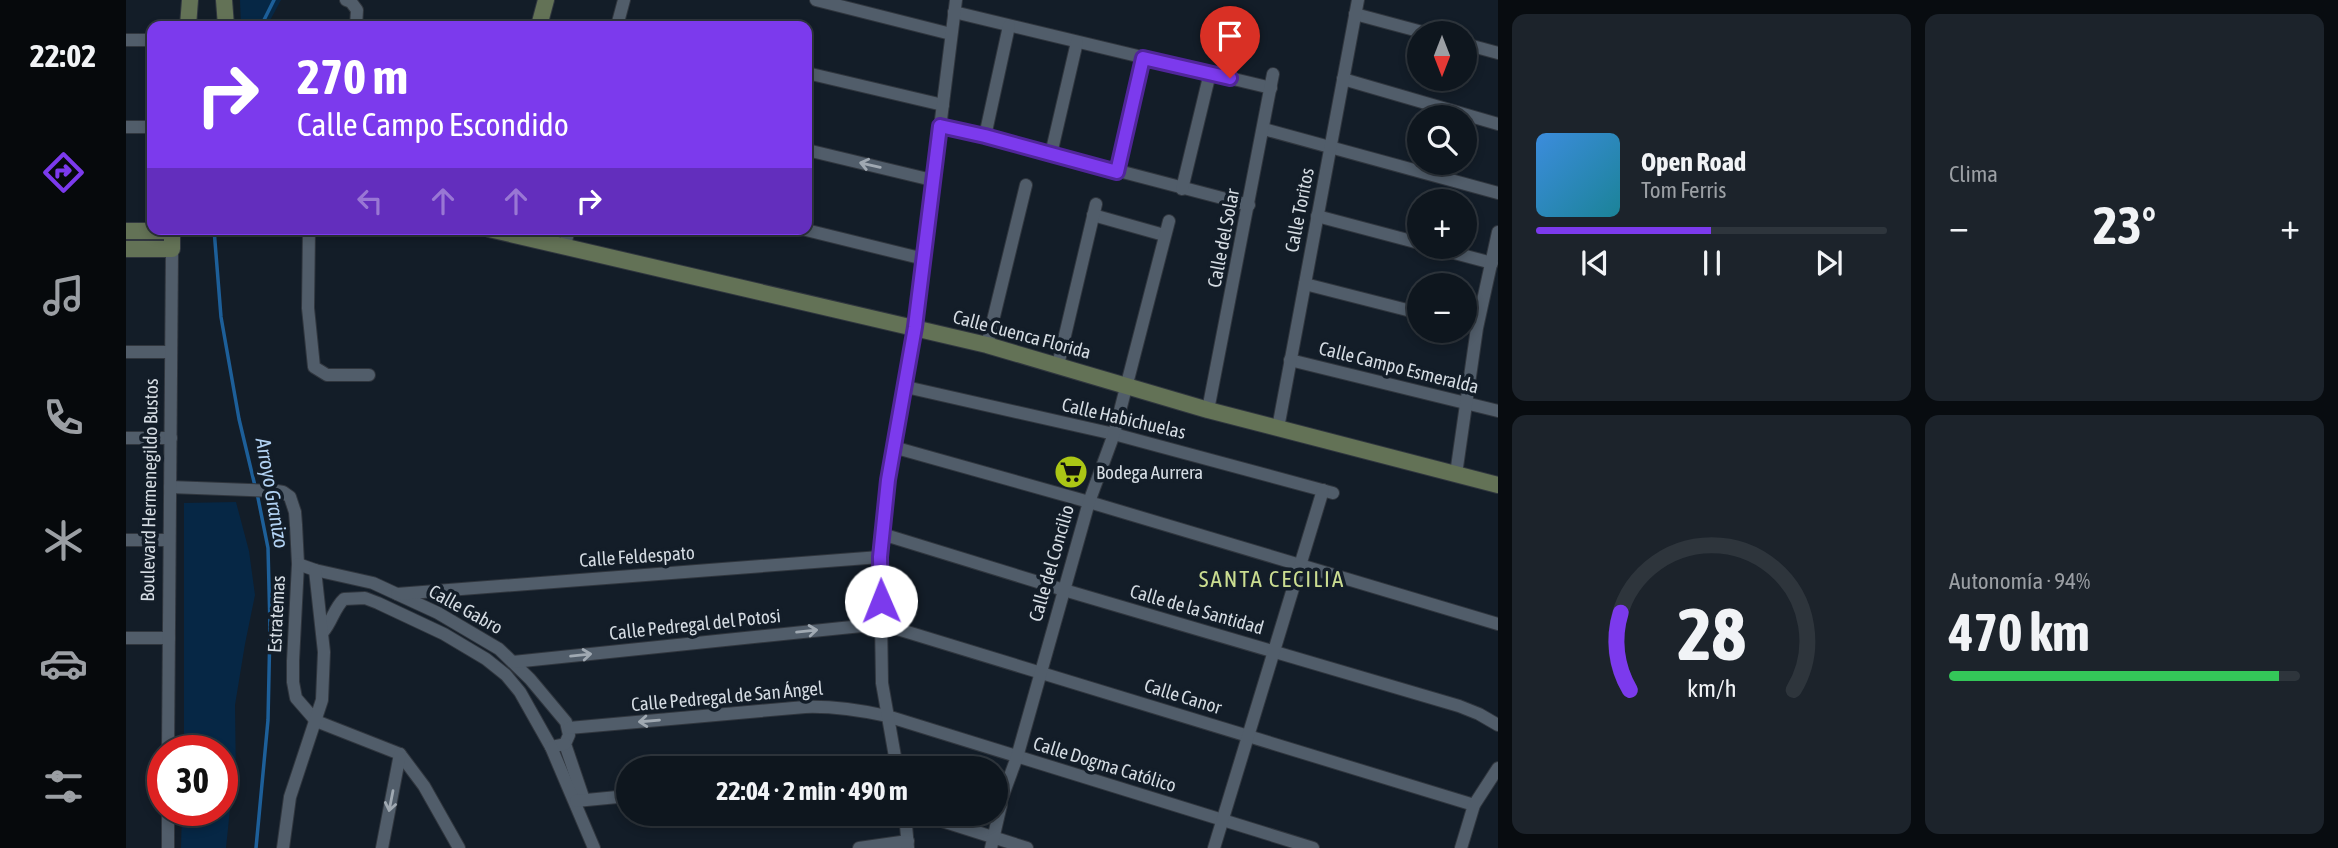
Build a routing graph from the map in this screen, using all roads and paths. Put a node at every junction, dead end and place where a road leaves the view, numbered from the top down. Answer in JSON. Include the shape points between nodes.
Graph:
{"nodes":[{"id":1,"x":190,"y":0,"type":"edge"},
{"id":2,"x":224,"y":0,"type":"edge"},
{"id":3,"x":546,"y":0,"type":"edge"},
{"id":4,"x":624,"y":0,"type":"edge"},
{"id":5,"x":816,"y":0,"type":"edge"},
{"id":6,"x":1358,"y":0,"type":"edge"},
{"id":7,"x":350,"y":2,"type":"edge"},
{"id":8,"x":855,"y":4,"type":"edge"},
{"id":9,"x":955,"y":6,"type":"edge"},
{"id":10,"x":1355,"y":14,"type":"junction"},
{"id":11,"x":188,"y":21,"type":"edge"},
{"id":12,"x":226,"y":21,"type":"edge"},
{"id":13,"x":348,"y":21,"type":"edge"},
{"id":14,"x":357,"y":21,"type":"edge"},
{"id":15,"x":540,"y":21,"type":"edge"},
{"id":16,"x":618,"y":21,"type":"edge"},
{"id":17,"x":1009,"y":26,"type":"junction"},
{"id":18,"x":1407,"y":28,"type":"edge"},
{"id":19,"x":951,"y":34,"type":"junction"},
{"id":20,"x":126,"y":40,"type":"edge"},
{"id":21,"x":147,"y":40,"type":"edge"},
{"id":22,"x":1077,"y":42,"type":"junction"},
{"id":23,"x":1477,"y":47,"type":"edge"},
{"id":24,"x":1498,"y":53,"type":"edge"},
{"id":25,"x":1143,"y":58,"type":"junction"},
{"id":26,"x":1210,"y":73,"type":"junction"},
{"id":27,"x":812,"y":74,"type":"edge"},
{"id":28,"x":1273,"y":74,"type":"dead end"},
{"id":29,"x":1343,"y":79,"type":"junction"},
{"id":30,"x":1270,"y":88,"type":"junction"},
{"id":31,"x":943,"y":105,"type":"junction"},
{"id":32,"x":1498,"y":124,"type":"edge"},
{"id":33,"x":940,"y":126,"type":"junction"},
{"id":34,"x":126,"y":127,"type":"edge"},
{"id":35,"x":147,"y":127,"type":"edge"},
{"id":36,"x":1264,"y":129,"type":"junction"},
{"id":37,"x":985,"y":136,"type":"junction"},
{"id":38,"x":1331,"y":146,"type":"junction"},
{"id":39,"x":812,"y":151,"type":"edge"},
{"id":40,"x":1051,"y":154,"type":"junction"},
{"id":41,"x":1117,"y":172,"type":"junction"},
{"id":42,"x":932,"y":180,"type":"junction"},
{"id":43,"x":1026,"y":185,"type":"dead end"},
{"id":44,"x":1182,"y":189,"type":"junction"},
{"id":45,"x":1498,"y":193,"type":"edge"},
{"id":46,"x":1249,"y":205,"type":"junction"},
{"id":47,"x":1317,"y":216,"type":"junction"},
{"id":48,"x":1169,"y":221,"type":"dead end"},
{"id":49,"x":126,"y":231,"type":"edge"},
{"id":50,"x":147,"y":231,"type":"edge"},
{"id":51,"x":812,"y":231,"type":"edge"},
{"id":52,"x":1498,"y":232,"type":"edge"},
{"id":53,"x":172,"y":235,"type":"edge"},
{"id":54,"x":309,"y":235,"type":"edge"},
{"id":55,"x":548,"y":235,"type":"edge"},
{"id":56,"x":1164,"y":235,"type":"junction"},
{"id":57,"x":567,"y":237,"type":"edge"},
{"id":58,"x":1407,"y":240,"type":"edge"},
{"id":59,"x":126,"y":249,"type":"edge"},
{"id":60,"x":172,"y":249,"type":"junction"},
{"id":61,"x":925,"y":259,"type":"junction"},
{"id":62,"x":1477,"y":259,"type":"edge"},
{"id":63,"x":1492,"y":263,"type":"junction"},
{"id":64,"x":1304,"y":284,"type":"junction"},
{"id":65,"x":1477,"y":308,"type":"edge"},
{"id":66,"x":1407,"y":310,"type":"edge"},
{"id":67,"x":915,"y":327,"type":"junction"},
{"id":68,"x":1470,"y":343,"type":"edge"},
{"id":69,"x":987,"y":345,"type":"junction"},
{"id":70,"x":126,"y":352,"type":"edge"},
{"id":71,"x":171,"y":352,"type":"junction"},
{"id":72,"x":1290,"y":360,"type":"junction"},
{"id":73,"x":1058,"y":365,"type":"junction"},
{"id":74,"x":369,"y":375,"type":"dead end"},
{"id":75,"x":1127,"y":385,"type":"junction"},
{"id":76,"x":906,"y":387,"type":"junction"},
{"id":77,"x":1465,"y":403,"type":"junction"},
{"id":78,"x":1208,"y":410,"type":"junction"},
{"id":79,"x":1498,"y":411,"type":"edge"},
{"id":80,"x":1278,"y":428,"type":"junction"},
{"id":81,"x":1114,"y":434,"type":"junction"},
{"id":82,"x":126,"y":438,"type":"edge"},
{"id":83,"x":171,"y":438,"type":"junction"},
{"id":84,"x":893,"y":447,"type":"junction"},
{"id":85,"x":1455,"y":474,"type":"junction"},
{"id":86,"x":1498,"y":485,"type":"edge"},
{"id":87,"x":170,"y":487,"type":"junction"},
{"id":88,"x":1088,"y":502,"type":"junction"},
{"id":89,"x":882,"y":534,"type":"junction"},
{"id":90,"x":126,"y":540,"type":"edge"},
{"id":91,"x":169,"y":540,"type":"junction"},
{"id":92,"x":880,"y":557,"type":"junction"},
{"id":93,"x":298,"y":564,"type":"junction"},
{"id":94,"x":1300,"y":564,"type":"junction"},
{"id":95,"x":315,"y":570,"type":"junction"},
{"id":96,"x":1064,"y":590,"type":"junction"},
{"id":97,"x":397,"y":594,"type":"junction"},
{"id":98,"x":881,"y":624,"type":"junction"},
{"id":99,"x":1498,"y":624,"type":"edge"},
{"id":100,"x":323,"y":632,"type":"junction"},
{"id":101,"x":126,"y":638,"type":"edge"},
{"id":102,"x":169,"y":638,"type":"junction"},
{"id":103,"x":1273,"y":651,"type":"junction"},
{"id":104,"x":513,"y":662,"type":"junction"},
{"id":105,"x":1039,"y":673,"type":"junction"},
{"id":106,"x":887,"y":716,"type":"junction"},
{"id":107,"x":316,"y":722,"type":"junction"},
{"id":108,"x":1498,"y":726,"type":"edge"},
{"id":109,"x":569,"y":728,"type":"junction"},
{"id":110,"x":168,"y":735,"type":"edge"},
{"id":111,"x":1247,"y":736,"type":"junction"},
{"id":112,"x":565,"y":744,"type":"junction"},
{"id":113,"x":551,"y":747,"type":"junction"},
{"id":114,"x":400,"y":754,"type":"junction"},
{"id":115,"x":895,"y":756,"type":"edge"},
{"id":116,"x":1017,"y":757,"type":"junction"},
{"id":117,"x":1498,"y":768,"type":"edge"},
{"id":118,"x":616,"y":797,"type":"edge"},
{"id":119,"x":580,"y":801,"type":"junction"},
{"id":120,"x":1474,"y":805,"type":"junction"},
{"id":121,"x":1222,"y":820,"type":"junction"},
{"id":122,"x":168,"y":826,"type":"edge"},
{"id":123,"x":906,"y":826,"type":"edge"},
{"id":124,"x":950,"y":826,"type":"edge"},
{"id":125,"x":992,"y":843,"type":"edge"},
{"id":126,"x":908,"y":844,"type":"edge"},
{"id":127,"x":168,"y":848,"type":"edge"},
{"id":128,"x":283,"y":848,"type":"edge"},
{"id":129,"x":382,"y":848,"type":"edge"},
{"id":130,"x":459,"y":848,"type":"edge"},
{"id":131,"x":594,"y":848,"type":"edge"},
{"id":132,"x":859,"y":848,"type":"edge"},
{"id":133,"x":1027,"y":848,"type":"edge"},
{"id":134,"x":1214,"y":848,"type":"edge"},
{"id":135,"x":1313,"y":848,"type":"edge"},
{"id":136,"x":1461,"y":848,"type":"edge"}],
"edges":[{"from":1,"to":11,"type":"street"},
{"from":2,"to":12,"type":"street"},
{"from":3,"to":15,"type":"street"},
{"from":4,"to":16,"type":"street"},
{"from":5,"to":8,"type":"street"},
{"from":6,"to":10,"type":"street","name":"Calle Toritos"},
{"from":7,"to":13,"type":"street"},
{"from":7,"to":14,"type":"street"},
{"from":8,"to":19,"type":"street"},
{"from":9,"to":17,"type":"street"},
{"from":9,"to":19,"type":"street"},
{"from":10,"to":18,"type":"street"},
{"from":10,"to":29,"type":"street","name":"Calle Toritos"},
{"from":17,"to":22,"type":"street"},
{"from":17,"to":37,"type":"street"},
{"from":19,"to":31,"type":"street"},
{"from":20,"to":21,"type":"street"},
{"from":22,"to":25,"type":"street"},
{"from":22,"to":40,"type":"street"},
{"from":23,"to":24,"type":"street"},
{"from":25,"to":26,"type":"street"},
{"from":25,"to":41,"type":"street"},
{"from":26,"to":30,"type":"street"},
{"from":26,"to":44,"type":"street"},
{"from":27,"to":31,"type":"street"},
{"from":28,"to":30,"type":"street","name":"Calle del Solar"},
{"from":29,"to":32,"type":"street"},
{"from":29,"to":38,"type":"street","name":"Calle Toritos"},
{"from":30,"to":36,"type":"street","name":"Calle del Solar"},
{"from":31,"to":33,"type":"street"},
{"from":33,"to":37,"type":"street"},
{"from":33,"to":42,"type":"street"},
{"from":34,"to":35,"type":"street"},
{"from":36,"to":38,"type":"street"},
{"from":36,"to":46,"type":"street","name":"Calle del Solar"},
{"from":37,"to":40,"type":"street"},
{"from":38,"to":45,"type":"street"},
{"from":38,"to":47,"type":"street","name":"Calle Toritos"},
{"from":42,"to":39,"type":"street","one_way":true},
{"from":40,"to":41,"type":"street"},
{"from":41,"to":44,"type":"street"},
{"from":42,"to":61,"type":"street"},
{"from":43,"to":69,"type":"street"},
{"from":44,"to":46,"type":"street"},
{"from":46,"to":78,"type":"street","name":"Calle del Solar"},
{"from":47,"to":58,"type":"street"},
{"from":47,"to":64,"type":"street","name":"Calle Toritos"},
{"from":48,"to":56,"type":"street","name":"Calle del Concilio"},
{"from":49,"to":50,"type":"street"},
{"from":51,"to":61,"type":"street"},
{"from":52,"to":63,"type":"street"},
{"from":53,"to":60,"type":"street","name":"Boulevard Hermenegildo Bustos"},
{"from":54,"to":74,"type":"street","via":[[308,308],[314,366],[327,375]]},
{"from":55,"to":57,"type":"street","name":"Calle Cuenca Florida"},
{"from":56,"to":73,"type":"street","via":[[1095,209]]},
{"from":56,"to":75,"type":"street","name":"Calle del Concilio"},
{"from":57,"to":67,"type":"street","name":"Calle Cuenca Florida"},
{"from":59,"to":60,"type":"street"},
{"from":60,"to":71,"type":"street","name":"Boulevard Hermenegildo Bustos"},
{"from":61,"to":67,"type":"street"},
{"from":62,"to":63,"type":"street"},
{"from":63,"to":65,"type":"street"},
{"from":64,"to":66,"type":"street"},
{"from":64,"to":72,"type":"street","name":"Calle Toritos"},
{"from":67,"to":69,"type":"street","name":"Calle Cuenca Florida"},
{"from":67,"to":76,"type":"street"},
{"from":68,"to":77,"type":"street"},
{"from":69,"to":73,"type":"street","name":"Calle Cuenca Florida"},
{"from":70,"to":71,"type":"street"},
{"from":71,"to":83,"type":"street","name":"Boulevard Hermenegildo Bustos"},
{"from":72,"to":77,"type":"street","name":"Calle Campo Esmeralda"},
{"from":72,"to":80,"type":"street","name":"Calle Toritos"},
{"from":73,"to":75,"type":"street","name":"Calle Cuenca Florida"},
{"from":75,"to":78,"type":"street","name":"Calle Cuenca Florida"},
{"from":75,"to":81,"type":"street","name":"Calle del Concilio"},
{"from":76,"to":81,"type":"street","name":"Calle Habichuelas"},
{"from":76,"to":84,"type":"street"},
{"from":77,"to":79,"type":"street","name":"Calle Campo Esmeralda"},
{"from":77,"to":85,"type":"street"},
{"from":78,"to":80,"type":"street","name":"Calle Cuenca Florida"},
{"from":80,"to":85,"type":"street","name":"Calle Cuenca Florida"},
{"from":81,"to":88,"type":"street","name":"Calle del Concilio"},
{"from":81,"to":94,"type":"street","name":"Calle Habichuelas","via":[[1328,491]]},
{"from":82,"to":83,"type":"street"},
{"from":83,"to":87,"type":"street","name":"Boulevard Hermenegildo Bustos"},
{"from":84,"to":88,"type":"street"},
{"from":84,"to":89,"type":"street"},
{"from":85,"to":86,"type":"street","name":"Calle Cuenca Florida"},
{"from":87,"to":91,"type":"street","name":"Boulevard Hermenegildo Bustos"},
{"from":87,"to":93,"type":"street","name":"Estratemas","via":[[287,494],[293,506]]},
{"from":88,"to":94,"type":"street"},
{"from":88,"to":96,"type":"street","name":"Calle del Concilio"},
{"from":89,"to":92,"type":"street"},
{"from":89,"to":96,"type":"street","name":"Calle de la Santidad"},
{"from":90,"to":91,"type":"street"},
{"from":91,"to":102,"type":"street","name":"Boulevard Hermenegildo Bustos"},
{"from":92,"to":97,"type":"street","name":"Calle Feldespato"},
{"from":92,"to":98,"type":"street"},
{"from":93,"to":95,"type":"street","name":"Calle Gabro"},
{"from":93,"to":107,"type":"street","name":"Estratemas","via":[[293,682],[296,698]]},
{"from":94,"to":99,"type":"street"},
{"from":94,"to":103,"type":"street"},
{"from":95,"to":97,"type":"street","name":"Calle Gabro","via":[[373,583]]},
{"from":95,"to":100,"type":"street"},
{"from":96,"to":103,"type":"street","name":"Calle de la Santidad"},
{"from":96,"to":105,"type":"street","name":"Calle del Concilio"},
{"from":97,"to":104,"type":"street","name":"Calle Gabro","via":[[478,636]]},
{"from":104,"to":98,"type":"street","name":"Calle Pedregal del Potosi","one_way":true},
{"from":98,"to":105,"type":"street","name":"Calle Canor"},
{"from":98,"to":106,"type":"street"},
{"from":100,"to":107,"type":"street","via":[[325,680]]},
{"from":100,"to":113,"type":"street","name":"Calle Gabro","via":[[339,604],[353,597],[378,603],[444,634],[506,675],[529,705]]},
{"from":101,"to":102,"type":"street"},
{"from":102,"to":110,"type":"street","name":"Boulevard Hermenegildo Bustos"},
{"from":103,"to":108,"type":"street","name":"Calle de la Santidad","via":[[1459,706]]},
{"from":103,"to":111,"type":"street"},
{"from":104,"to":109,"type":"street","name":"Calle Gabro"},
{"from":105,"to":111,"type":"street","name":"Calle Canor"},
{"from":105,"to":116,"type":"street","name":"Calle del Concilio"},
{"from":106,"to":109,"type":"street","name":"Calle Pedregal de San Ángel","one_way":true,"via":[[833,706],[805,707]]},
{"from":106,"to":115,"type":"street"},
{"from":106,"to":116,"type":"street","name":"Calle Dogma Católico"},
{"from":107,"to":114,"type":"street"},
{"from":107,"to":128,"type":"street","via":[[290,797]]},
{"from":109,"to":112,"type":"street"},
{"from":111,"to":120,"type":"street","name":"Calle Canor"},
{"from":111,"to":121,"type":"street"},
{"from":112,"to":113,"type":"street"},
{"from":112,"to":119,"type":"street","name":"Calle Gabro"},
{"from":113,"to":119,"type":"street","name":"Calle Gabro"},
{"from":114,"to":129,"type":"street","one_way":true},
{"from":114,"to":130,"type":"street"},
{"from":116,"to":121,"type":"street","name":"Calle Dogma Católico"},
{"from":116,"to":125,"type":"street","name":"Calle del Concilio"},
{"from":117,"to":120,"type":"street"},
{"from":118,"to":119,"type":"street"},
{"from":119,"to":131,"type":"street","name":"Calle Gabro"},
{"from":120,"to":136,"type":"street"},
{"from":121,"to":134,"type":"street"},
{"from":121,"to":135,"type":"street","name":"Calle Dogma Católico"},
{"from":122,"to":127,"type":"street"},
{"from":123,"to":126,"type":"street"},
{"from":124,"to":125,"type":"street"},
{"from":125,"to":133,"type":"street"},
{"from":126,"to":132,"type":"street"}]}
